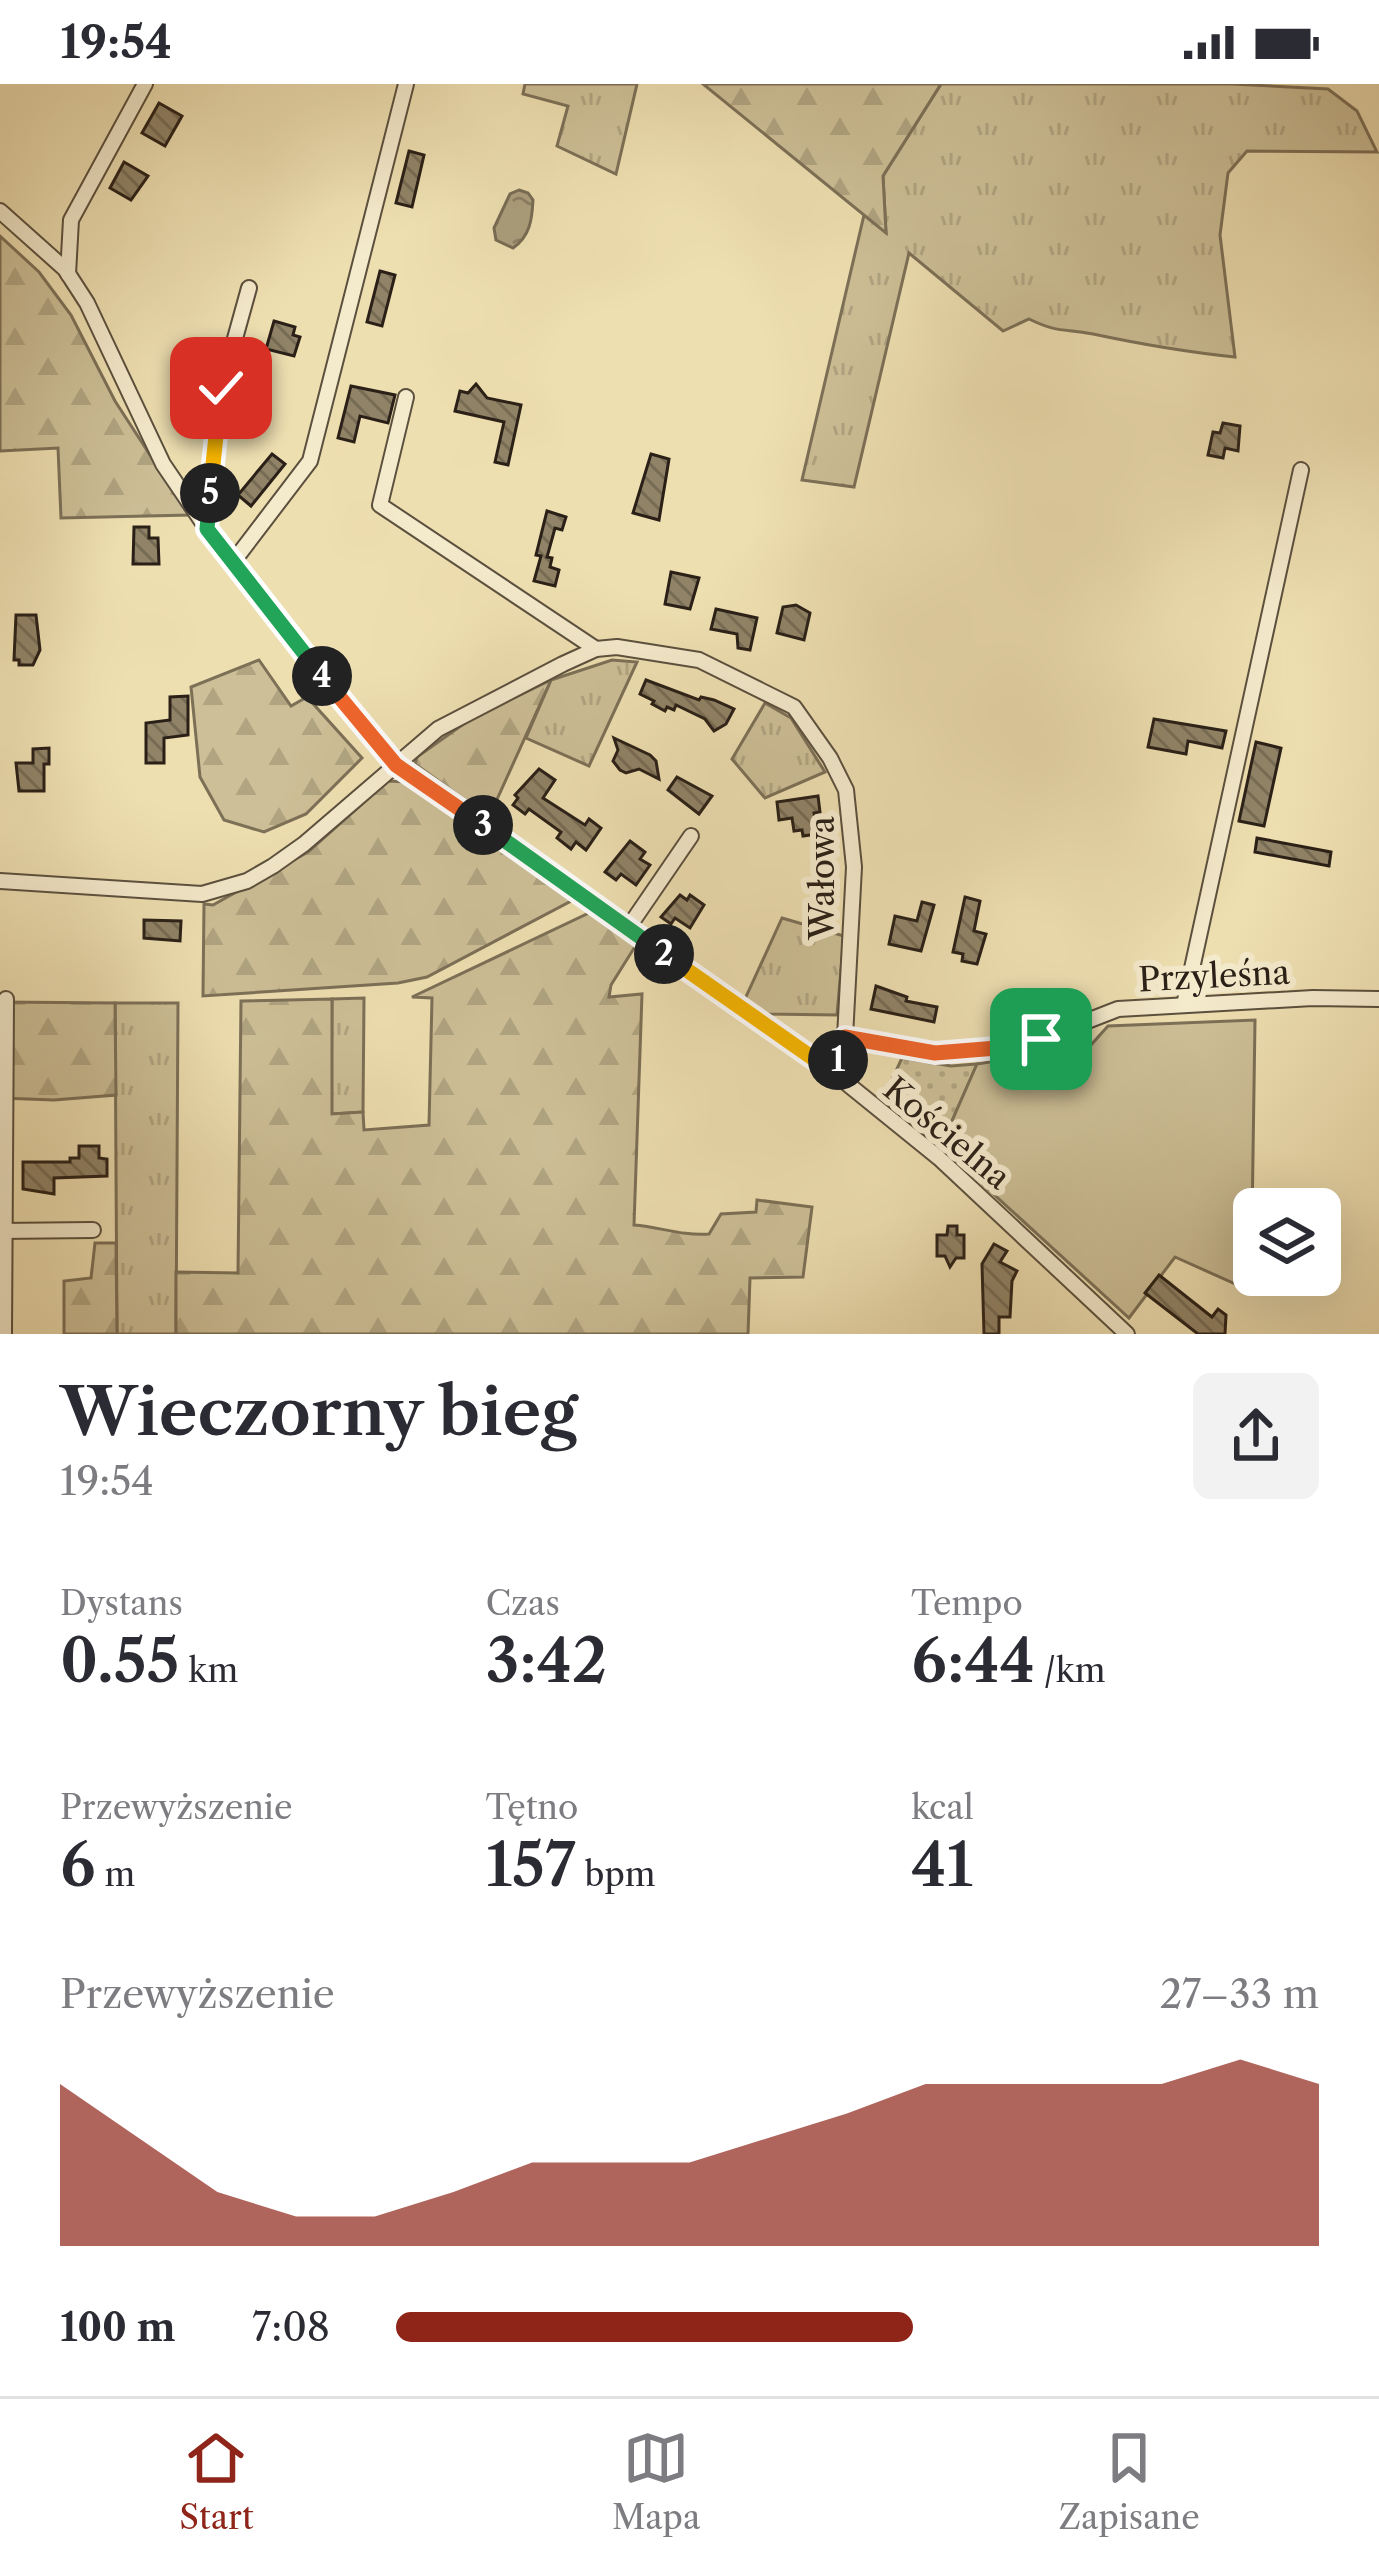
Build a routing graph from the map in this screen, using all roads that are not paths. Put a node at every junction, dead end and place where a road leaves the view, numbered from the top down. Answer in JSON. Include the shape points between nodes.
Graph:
{"nodes":[{"id":1,"x":146,"y":84,"type":"edge"},
{"id":2,"x":406,"y":84,"type":"edge"},
{"id":3,"x":0,"y":211,"type":"edge"},
{"id":4,"x":68,"y":274,"type":"junction"},
{"id":5,"x":249,"y":288,"type":"dead end"},
{"id":6,"x":406,"y":397,"type":"dead end"},
{"id":7,"x":1301,"y":470,"type":"dead end"},
{"id":8,"x":207,"y":529,"type":"junction"},
{"id":9,"x":232,"y":562,"type":"junction"},
{"id":10,"x":596,"y":650,"type":"junction"},
{"id":11,"x":396,"y":765,"type":"junction"},
{"id":12,"x":691,"y":836,"type":"dead end"},
{"id":13,"x":0,"y":881,"type":"edge"},
{"id":14,"x":628,"y":928,"type":"junction"},
{"id":15,"x":6,"y":999,"type":"dead end"},
{"id":16,"x":1379,"y":999,"type":"edge"},
{"id":17,"x":1184,"y":1005,"type":"junction"},
{"id":18,"x":845,"y":1037,"type":"junction"},
{"id":19,"x":834,"y":1073,"type":"junction"},
{"id":20,"x":93,"y":1230,"type":"dead end"},
{"id":21,"x":2,"y":1231,"type":"edge"},
{"id":22,"x":4,"y":1334,"type":"edge"},
{"id":23,"x":1127,"y":1334,"type":"edge"}],
"edges":[{"from":1,"to":4,"type":"street","via":[[71,220]]},
{"from":2,"to":9,"type":"street","via":[[310,460]]},
{"from":3,"to":4,"type":"street","name":"Kościelna"},
{"from":4,"to":8,"type":"street","name":"Kościelna","via":[[164,464]]},
{"from":5,"to":8,"type":"street","via":[[221,388]]},
{"from":6,"to":10,"type":"street","via":[[380,505]]},
{"from":7,"to":17,"type":"street"},
{"from":8,"to":9,"type":"street","name":"Kościelna"},
{"from":9,"to":11,"type":"street","name":"Kościelna"},
{"from":10,"to":11,"type":"street","name":"Wałowa","via":[[464,713]]},
{"from":10,"to":18,"type":"street","name":"Wałowa","via":[[617,646],[699,660],[794,707],[812,729],[850,808]]},
{"from":11,"to":13,"type":"street","name":"Wałowa","via":[[304,844],[223,890]]},
{"from":11,"to":14,"type":"street","name":"Kościelna"},
{"from":12,"to":14,"type":"street"},
{"from":14,"to":19,"type":"street","name":"Kościelna"},
{"from":15,"to":21,"type":"street"},
{"from":16,"to":17,"type":"street","name":"Przyleśna"},
{"from":17,"to":18,"type":"street","name":"Przyleśna","via":[[1118,1009],[1041,1039],[975,1051],[935,1053]]},
{"from":18,"to":19,"type":"street","name":"Wałowa"},
{"from":19,"to":23,"type":"street","name":"Kościelna","via":[[939,1158]]},
{"from":20,"to":21,"type":"street"},
{"from":21,"to":22,"type":"street"}]}
